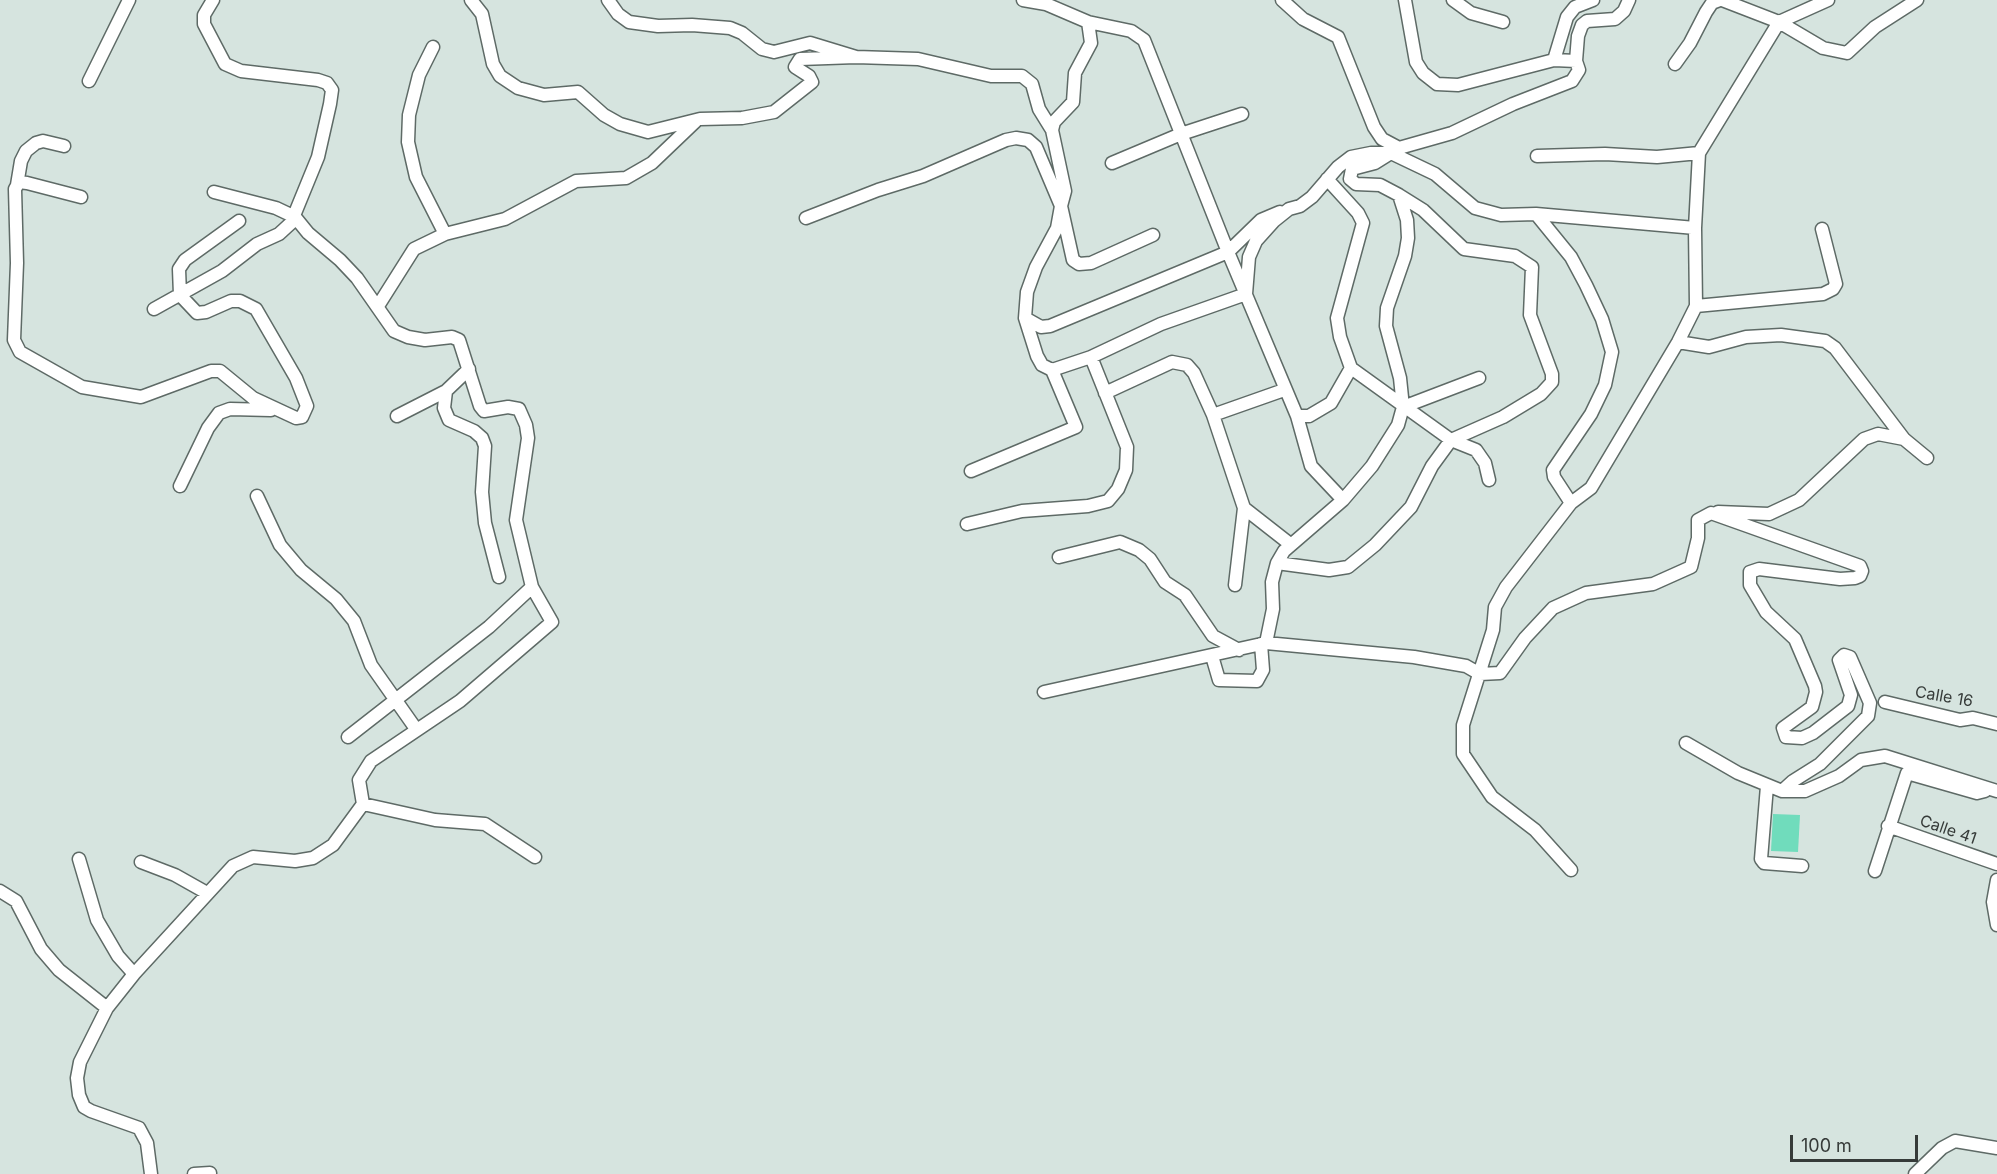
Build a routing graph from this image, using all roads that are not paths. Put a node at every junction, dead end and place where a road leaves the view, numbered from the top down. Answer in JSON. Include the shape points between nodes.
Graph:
{"nodes":[{"id":1,"x":129,"y":0,"type":"edge"},
{"id":2,"x":471,"y":0,"type":"edge"},
{"id":3,"x":608,"y":0,"type":"edge"},
{"id":4,"x":1023,"y":0,"type":"edge"},
{"id":5,"x":1282,"y":0,"type":"edge"},
{"id":6,"x":1405,"y":0,"type":"edge"},
{"id":7,"x":1453,"y":0,"type":"edge"},
{"id":8,"x":1593,"y":0,"type":"edge"},
{"id":9,"x":1629,"y":0,"type":"edge"},
{"id":10,"x":1721,"y":0,"type":"edge"},
{"id":11,"x":1828,"y":0,"type":"edge"},
{"id":12,"x":1917,"y":0,"type":"edge"},
{"id":13,"x":208,"y":2,"type":"edge"},
{"id":14,"x":1088,"y":22,"type":"junction"},
{"id":15,"x":1503,"y":22,"type":"dead end"},
{"id":16,"x":1779,"y":22,"type":"junction"},
{"id":17,"x":433,"y":47,"type":"dead end"},
{"id":18,"x":856,"y":57,"type":"junction"},
{"id":19,"x":1554,"y":60,"type":"junction"},
{"id":20,"x":1576,"y":62,"type":"junction"},
{"id":21,"x":1676,"y":63,"type":"dead end"},
{"id":22,"x":89,"y":81,"type":"dead end"},
{"id":23,"x":1242,"y":114,"type":"dead end"},
{"id":24,"x":700,"y":119,"type":"junction"},
{"id":25,"x":1052,"y":129,"type":"junction"},
{"id":26,"x":1180,"y":134,"type":"junction"},
{"id":27,"x":64,"y":146,"type":"dead end"},
{"id":28,"x":1395,"y":150,"type":"junction"},
{"id":29,"x":1700,"y":153,"type":"junction"},
{"id":30,"x":1537,"y":156,"type":"dead end"},
{"id":31,"x":1112,"y":163,"type":"dead end"},
{"id":32,"x":1327,"y":179,"type":"junction"},
{"id":33,"x":17,"y":185,"type":"junction"},
{"id":34,"x":214,"y":192,"type":"dead end"},
{"id":35,"x":1399,"y":195,"type":"junction"},
{"id":36,"x":81,"y":196,"type":"dead end"},
{"id":37,"x":1061,"y":206,"type":"junction"},
{"id":38,"x":1289,"y":209,"type":"junction"},
{"id":39,"x":1536,"y":214,"type":"junction"},
{"id":40,"x":295,"y":217,"type":"junction"},
{"id":41,"x":806,"y":218,"type":"dead end"},
{"id":42,"x":239,"y":221,"type":"dead end"},
{"id":43,"x":1695,"y":228,"type":"junction"},
{"id":44,"x":1822,"y":229,"type":"dead end"},
{"id":45,"x":445,"y":234,"type":"junction"},
{"id":46,"x":1153,"y":235,"type":"dead end"},
{"id":47,"x":1228,"y":252,"type":"junction"},
{"id":48,"x":1246,"y":294,"type":"junction"},
{"id":49,"x":180,"y":295,"type":"junction"},
{"id":50,"x":378,"y":306,"type":"junction"},
{"id":51,"x":1696,"y":306,"type":"junction"},
{"id":52,"x":154,"y":309,"type":"dead end"},
{"id":53,"x":1026,"y":318,"type":"junction"},
{"id":54,"x":1678,"y":342,"type":"junction"},
{"id":55,"x":1092,"y":357,"type":"junction"},
{"id":56,"x":1351,"y":368,"type":"junction"},
{"id":57,"x":469,"y":369,"type":"junction"},
{"id":58,"x":1052,"y":370,"type":"junction"},
{"id":59,"x":1479,"y":378,"type":"dead end"},
{"id":60,"x":1284,"y":390,"type":"junction"},
{"id":61,"x":446,"y":391,"type":"junction"},
{"id":62,"x":1105,"y":393,"type":"junction"},
{"id":63,"x":1403,"y":407,"type":"junction"},
{"id":64,"x":275,"y":410,"type":"junction"},
{"id":65,"x":1213,"y":415,"type":"junction"},
{"id":66,"x":397,"y":416,"type":"dead end"},
{"id":67,"x":1297,"y":416,"type":"junction"},
{"id":68,"x":1904,"y":439,"type":"junction"},
{"id":69,"x":1451,"y":440,"type":"junction"},
{"id":70,"x":1927,"y":458,"type":"dead end"},
{"id":71,"x":971,"y":471,"type":"dead end"},
{"id":72,"x":1489,"y":480,"type":"dead end"},
{"id":73,"x":180,"y":486,"type":"dead end"},
{"id":74,"x":257,"y":496,"type":"dead end"},
{"id":75,"x":1343,"y":500,"type":"junction"},
{"id":76,"x":1571,"y":503,"type":"junction"},
{"id":77,"x":1244,"y":508,"type":"junction"},
{"id":78,"x":1712,"y":513,"type":"junction"},
{"id":79,"x":967,"y":524,"type":"dead end"},
{"id":80,"x":1290,"y":544,"type":"junction"},
{"id":81,"x":1059,"y":557,"type":"dead end"},
{"id":82,"x":1277,"y":562,"type":"junction"},
{"id":83,"x":499,"y":577,"type":"dead end"},
{"id":84,"x":1235,"y":585,"type":"dead end"},
{"id":85,"x":532,"y":587,"type":"junction"},
{"id":86,"x":1264,"y":643,"type":"junction"},
{"id":87,"x":1239,"y":650,"type":"junction"},
{"id":88,"x":1212,"y":656,"type":"junction"},
{"id":89,"x":1480,"y":674,"type":"junction"},
{"id":90,"x":1044,"y":692,"type":"dead end"},
{"id":91,"x":395,"y":700,"type":"junction"},
{"id":92,"x":1885,"y":702,"type":"dead end"},
{"id":93,"x":1997,"y":724,"type":"edge"},
{"id":94,"x":416,"y":729,"type":"junction"},
{"id":95,"x":348,"y":737,"type":"dead end"},
{"id":96,"x":1686,"y":742,"type":"dead end"},
{"id":97,"x":1767,"y":786,"type":"junction"},
{"id":98,"x":1993,"y":790,"type":"edge"},
{"id":99,"x":1782,"y":791,"type":"junction"},
{"id":100,"x":363,"y":804,"type":"junction"},
{"id":101,"x":1888,"y":826,"type":"junction"},
{"id":102,"x":535,"y":857,"type":"dead end"},
{"id":103,"x":79,"y":859,"type":"dead end"},
{"id":104,"x":141,"y":862,"type":"dead end"},
{"id":105,"x":1997,"y":864,"type":"edge"},
{"id":106,"x":1802,"y":866,"type":"dead end"},
{"id":107,"x":1571,"y":870,"type":"dead end"},
{"id":108,"x":1875,"y":871,"type":"dead end"},
{"id":109,"x":1997,"y":880,"type":"edge"},
{"id":110,"x":0,"y":891,"type":"edge"},
{"id":111,"x":207,"y":893,"type":"junction"},
{"id":112,"x":1997,"y":925,"type":"edge"},
{"id":113,"x":134,"y":974,"type":"junction"},
{"id":114,"x":107,"y":1008,"type":"junction"},
{"id":115,"x":1997,"y":1148,"type":"edge"},
{"id":116,"x":210,"y":1173,"type":"edge"},
{"id":117,"x":151,"y":1174,"type":"edge"},
{"id":118,"x":194,"y":1174,"type":"edge"},
{"id":119,"x":1915,"y":1174,"type":"edge"}],
"edges":[{"from":1,"to":22,"type":"street"},
{"from":2,"to":24,"type":"street","via":[[482,14],[494,70],[518,88],[544,95],[578,92],[621,124],[648,132]]},
{"from":3,"to":18,"type":"street","via":[[629,22],[730,28],[774,52],[810,43]]},
{"from":4,"to":14,"type":"street","via":[[1046,4]]},
{"from":5,"to":28,"type":"street","via":[[1303,19],[1338,37],[1374,127]]},
{"from":6,"to":19,"type":"street","via":[[1416,62],[1437,84],[1458,85]]},
{"from":7,"to":15,"type":"street","via":[[1471,13]]},
{"from":8,"to":19,"type":"street","via":[[1575,7],[1567,17]]},
{"from":9,"to":20,"type":"street","via":[[1615,19],[1587,21],[1582,25]]},
{"from":10,"to":16,"type":"street"},
{"from":10,"to":21,"type":"street","via":[[1712,3]]},
{"from":11,"to":16,"type":"street"},
{"from":12,"to":16,"type":"street","via":[[1875,27],[1847,54],[1823,48]]},
{"from":13,"to":40,"type":"street","via":[[204,24],[225,64],[241,71],[318,80],[332,90],[318,157]]},
{"from":14,"to":25,"type":"street","via":[[1091,43],[1075,73],[1073,102]]},
{"from":14,"to":26,"type":"street","via":[[1131,31],[1144,40]]},
{"from":16,"to":29,"type":"street"},
{"from":17,"to":45,"type":"street","via":[[419,75],[409,115],[408,142],[416,177]]},
{"from":18,"to":24,"type":"street","via":[[800,59],[795,67],[812,82],[774,112]]},
{"from":18,"to":25,"type":"street","via":[[918,58],[991,76],[1022,76],[1032,84],[1039,109]]},
{"from":19,"to":20,"type":"street"},
{"from":20,"to":28,"type":"street","via":[[1579,70],[1572,81],[1452,134]]},
{"from":23,"to":26,"type":"street"},
{"from":24,"to":45,"type":"street","via":[[652,163],[626,178],[576,181],[505,219]]},
{"from":25,"to":37,"type":"street","via":[[1065,191]]},
{"from":26,"to":31,"type":"street"},
{"from":26,"to":47,"type":"street"},
{"from":27,"to":33,"type":"street","via":[[36,143],[21,161]]},
{"from":28,"to":32,"type":"street","via":[[1351,157]]},
{"from":28,"to":35,"type":"street","via":[[1375,163],[1352,169],[1350,179],[1356,184],[1380,185]]},
{"from":28,"to":39,"type":"street","via":[[1435,174],[1475,208],[1501,215]]},
{"from":29,"to":30,"type":"street","via":[[1657,157]]},
{"from":29,"to":43,"type":"street"},
{"from":32,"to":38,"type":"street","via":[[1312,197]]},
{"from":32,"to":56,"type":"street","via":[[1363,222],[1337,318]]},
{"from":33,"to":36,"type":"street","via":[[27,183]]},
{"from":33,"to":64,"type":"street","via":[[14,322],[15,347],[20,352],[82,387],[141,397],[220,371]]},
{"from":34,"to":40,"type":"street"},
{"from":35,"to":63,"type":"street","via":[[1408,238],[1387,308],[1386,326],[1400,378]]},
{"from":35,"to":69,"type":"street","via":[[1423,210],[1464,249],[1515,256],[1532,267],[1530,315],[1552,382],[1542,394],[1503,417]]},
{"from":37,"to":41,"type":"street","via":[[1036,147],[1016,138]]},
{"from":37,"to":46,"type":"street","via":[[1073,260],[1079,264],[1091,263]]},
{"from":37,"to":53,"type":"street","via":[[1057,228],[1027,292]]},
{"from":38,"to":47,"type":"street","via":[[1261,220]]},
{"from":38,"to":48,"type":"street","via":[[1256,241],[1249,258]]},
{"from":39,"to":43,"type":"street"},
{"from":39,"to":76,"type":"street","via":[[1571,257],[1602,319],[1612,352],[1605,385],[1591,414],[1553,470]]},
{"from":40,"to":49,"type":"street","via":[[279,234],[257,244],[222,271]]},
{"from":40,"to":50,"type":"street","via":[[340,260]]},
{"from":42,"to":49,"type":"street","via":[[185,260],[178,269]]},
{"from":43,"to":51,"type":"street"},
{"from":44,"to":51,"type":"street","via":[[1836,284],[1833,289],[1823,294]]},
{"from":45,"to":50,"type":"street","via":[[414,249]]},
{"from":47,"to":48,"type":"street"},
{"from":47,"to":53,"type":"street","via":[[1050,326],[1041,327]]},
{"from":48,"to":55,"type":"street","via":[[1161,324]]},
{"from":48,"to":60,"type":"street"},
{"from":49,"to":52,"type":"street"},
{"from":49,"to":64,"type":"street","via":[[197,313],[231,301],[256,309],[296,378],[307,406],[302,417],[296,418]]},
{"from":50,"to":57,"type":"street","via":[[387,324],[401,335],[459,340]]},
{"from":51,"to":54,"type":"street"},
{"from":53,"to":58,"type":"street","via":[[1037,356],[1042,365]]},
{"from":54,"to":68,"type":"street","via":[[1709,347],[1746,337],[1781,335],[1825,341],[1835,348]]},
{"from":54,"to":76,"type":"street","via":[[1591,488]]},
{"from":55,"to":58,"type":"street"},
{"from":55,"to":62,"type":"street"},
{"from":56,"to":63,"type":"street"},
{"from":56,"to":67,"type":"street","via":[[1331,403],[1309,416]]},
{"from":57,"to":61,"type":"street"},
{"from":57,"to":85,"type":"street","via":[[484,411],[519,409],[526,425],[528,438],[516,520]]},
{"from":58,"to":71,"type":"street","via":[[1077,427]]},
{"from":59,"to":63,"type":"street"},
{"from":60,"to":65,"type":"street"},
{"from":60,"to":67,"type":"street"},
{"from":61,"to":66,"type":"street"},
{"from":61,"to":83,"type":"street","via":[[444,408],[450,420],[474,431],[485,446],[485,523]]},
{"from":62,"to":65,"type":"street","via":[[1179,362],[1194,373]]},
{"from":62,"to":79,"type":"street","via":[[1127,447],[1126,470],[1119,489],[1108,501],[1022,511]]},
{"from":63,"to":69,"type":"street"},
{"from":63,"to":75,"type":"street","via":[[1398,425],[1372,466]]},
{"from":64,"to":73,"type":"street","via":[[230,409],[219,413]]},
{"from":65,"to":77,"type":"street"},
{"from":67,"to":75,"type":"street","via":[[1311,466]]},
{"from":68,"to":70,"type":"street"},
{"from":68,"to":78,"type":"street","via":[[1878,434],[1864,439],[1799,500],[1769,514]]},
{"from":69,"to":72,"type":"street","via":[[1482,456]]},
{"from":69,"to":82,"type":"street","via":[[1411,507],[1348,567],[1329,570]]},
{"from":74,"to":91,"type":"street","via":[[280,545],[354,621],[371,665]]},
{"from":75,"to":80,"type":"street"},
{"from":76,"to":89,"type":"street","via":[[1506,586],[1495,607],[1493,630]]},
{"from":77,"to":80,"type":"street"},
{"from":77,"to":84,"type":"street"},
{"from":78,"to":89,"type":"street","via":[[1698,520],[1695,558],[1683,573],[1653,584],[1586,593],[1570,599],[1541,620],[1500,673]]},
{"from":78,"to":99,"type":"street","via":[[1860,566],[1862,570],[1860,576],[1840,579],[1759,569],[1750,573],[1750,585],[1766,612],[1795,639],[1815,686],[1812,707],[1784,728],[1786,737],[1802,738],[1813,733],[1848,706],[1851,695],[1839,660],[1844,655],[1850,657],[1870,703],[1868,716],[1820,764]]},
{"from":80,"to":82,"type":"street"},
{"from":81,"to":87,"type":"street","via":[[1120,542],[1139,550],[1165,582],[1185,595],[1213,636]]},
{"from":82,"to":86,"type":"street","via":[[1272,582],[1270,634]]},
{"from":85,"to":91,"type":"street","via":[[489,627]]},
{"from":85,"to":94,"type":"street","via":[[552,622],[460,701]]},
{"from":86,"to":87,"type":"street"},
{"from":86,"to":88,"type":"street","via":[[1263,670],[1257,681],[1219,680]]},
{"from":86,"to":89,"type":"street","via":[[1414,657],[1467,666]]},
{"from":87,"to":88,"type":"street"},
{"from":88,"to":90,"type":"street"},
{"from":89,"to":107,"type":"street","via":[[1463,725],[1464,754],[1492,797],[1535,830]]},
{"from":91,"to":94,"type":"street"},
{"from":91,"to":95,"type":"street"},
{"from":92,"to":93,"type":"street","name":"Calle 16","via":[[1960,720],[1973,718]]},
{"from":94,"to":100,"type":"street","via":[[362,771],[359,780]]},
{"from":96,"to":97,"type":"street"},
{"from":97,"to":99,"type":"street"},
{"from":97,"to":106,"type":"street","via":[[1761,859],[1764,863]]},
{"from":98,"to":99,"type":"street","via":[[1906,760],[1875,756],[1805,791]]},
{"from":98,"to":101,"type":"street","via":[[1977,793],[1907,773]]},
{"from":100,"to":102,"type":"street","via":[[435,820],[485,824]]},
{"from":100,"to":111,"type":"street","via":[[333,845],[313,858],[295,861],[253,857],[234,866]]},
{"from":101,"to":105,"type":"street","name":"Calle 41"},
{"from":101,"to":108,"type":"street"},
{"from":103,"to":113,"type":"street","via":[[97,920],[118,956]]},
{"from":104,"to":111,"type":"street"},
{"from":109,"to":112,"type":"street","via":[[1993,895]]},
{"from":110,"to":114,"type":"street","via":[[16,901],[41,949],[59,970]]},
{"from":111,"to":113,"type":"street"},
{"from":113,"to":114,"type":"street"},
{"from":114,"to":117,"type":"street","via":[[80,1062],[79,1095],[84,1107],[91,1111],[139,1128],[147,1143]]},
{"from":115,"to":119,"type":"street","via":[[1956,1141],[1942,1148]]},
{"from":116,"to":118,"type":"street"}]}
